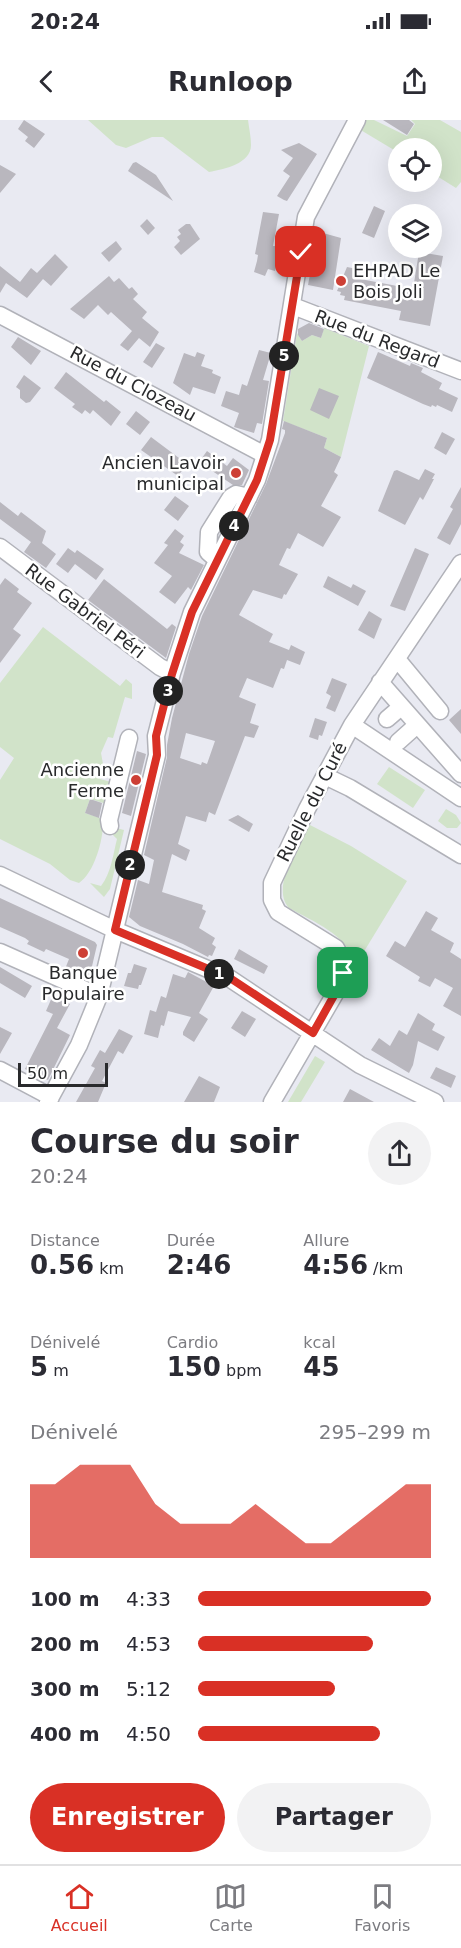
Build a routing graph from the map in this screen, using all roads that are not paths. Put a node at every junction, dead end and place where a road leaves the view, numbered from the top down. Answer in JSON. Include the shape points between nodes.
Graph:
{"nodes":[{"id":1,"x":357,"y":120,"type":"edge"},
{"id":2,"x":293,"y":306,"type":"junction"},
{"id":3,"x":0,"y":315,"type":"edge"},
{"id":4,"x":461,"y":371,"type":"edge"},
{"id":5,"x":265,"y":455,"type":"junction"},
{"id":6,"x":1,"y":551,"type":"edge"},
{"id":7,"x":461,"y":563,"type":"edge"},
{"id":8,"x":397,"y":658,"type":"junction"},
{"id":9,"x":172,"y":674,"type":"junction"},
{"id":10,"x":380,"y":682,"type":"junction"},
{"id":11,"x":401,"y":707,"type":"junction"},
{"id":12,"x":440,"y":711,"type":"dead end"},
{"id":13,"x":387,"y":719,"type":"dead end"},
{"id":14,"x":352,"y":725,"type":"junction"},
{"id":15,"x":417,"y":725,"type":"junction"},
{"id":16,"x":129,"y":738,"type":"dead end"},
{"id":17,"x":398,"y":742,"type":"dead end"},
{"id":18,"x":461,"y":774,"type":"edge"},
{"id":19,"x":325,"y":776,"type":"junction"},
{"id":20,"x":461,"y":798,"type":"edge"},
{"id":21,"x":110,"y":826,"type":"dead end"},
{"id":22,"x":461,"y":855,"type":"edge"},
{"id":23,"x":0,"y":875,"type":"edge"},
{"id":24,"x":115,"y":930,"type":"junction"},
{"id":25,"x":0,"y":952,"type":"edge"},
{"id":26,"x":99,"y":996,"type":"junction"},
{"id":27,"x":313,"y":1033,"type":"junction"},
{"id":28,"x":0,"y":1070,"type":"edge"},
{"id":29,"x":49,"y":1100,"type":"edge"},
{"id":30,"x":272,"y":1102,"type":"edge"},
{"id":31,"x":435,"y":1102,"type":"edge"}],
"edges":[{"from":1,"to":2,"type":"street","via":[[306,217]]},
{"from":2,"to":4,"type":"street","name":"Rue du Regard"},
{"from":2,"to":5,"type":"street"},
{"from":3,"to":5,"type":"street","name":"Rue du Clozeau"},
{"from":5,"to":9,"type":"street","via":[[192,612]]},
{"from":6,"to":9,"type":"street","name":"Rue Gabriel Péri"},
{"from":7,"to":8,"type":"street","name":"Ruelle du Curé"},
{"from":8,"to":10,"type":"street","name":"Ruelle du Curé"},
{"from":8,"to":12,"type":"street"},
{"from":9,"to":24,"type":"street"},
{"from":10,"to":11,"type":"street"},
{"from":10,"to":14,"type":"street","name":"Ruelle du Curé"},
{"from":11,"to":13,"type":"street"},
{"from":11,"to":15,"type":"street"},
{"from":14,"to":19,"type":"street","name":"Ruelle du Curé"},
{"from":14,"to":20,"type":"street"},
{"from":15,"to":17,"type":"street"},
{"from":15,"to":18,"type":"street"},
{"from":16,"to":21,"type":"street"},
{"from":19,"to":22,"type":"street"},
{"from":19,"to":27,"type":"street","name":"Ruelle du Curé","via":[[272,883],[272,900],[278,912],[336,948],[341,956],[340,982]]},
{"from":23,"to":24,"type":"street"},
{"from":24,"to":26,"type":"street"},
{"from":24,"to":27,"type":"street","via":[[230,978]]},
{"from":25,"to":26,"type":"street"},
{"from":26,"to":29,"type":"street","via":[[80,1045]]},
{"from":27,"to":30,"type":"street"},
{"from":27,"to":31,"type":"street","via":[[360,1065]]},
{"from":28,"to":29,"type":"street"}]}
